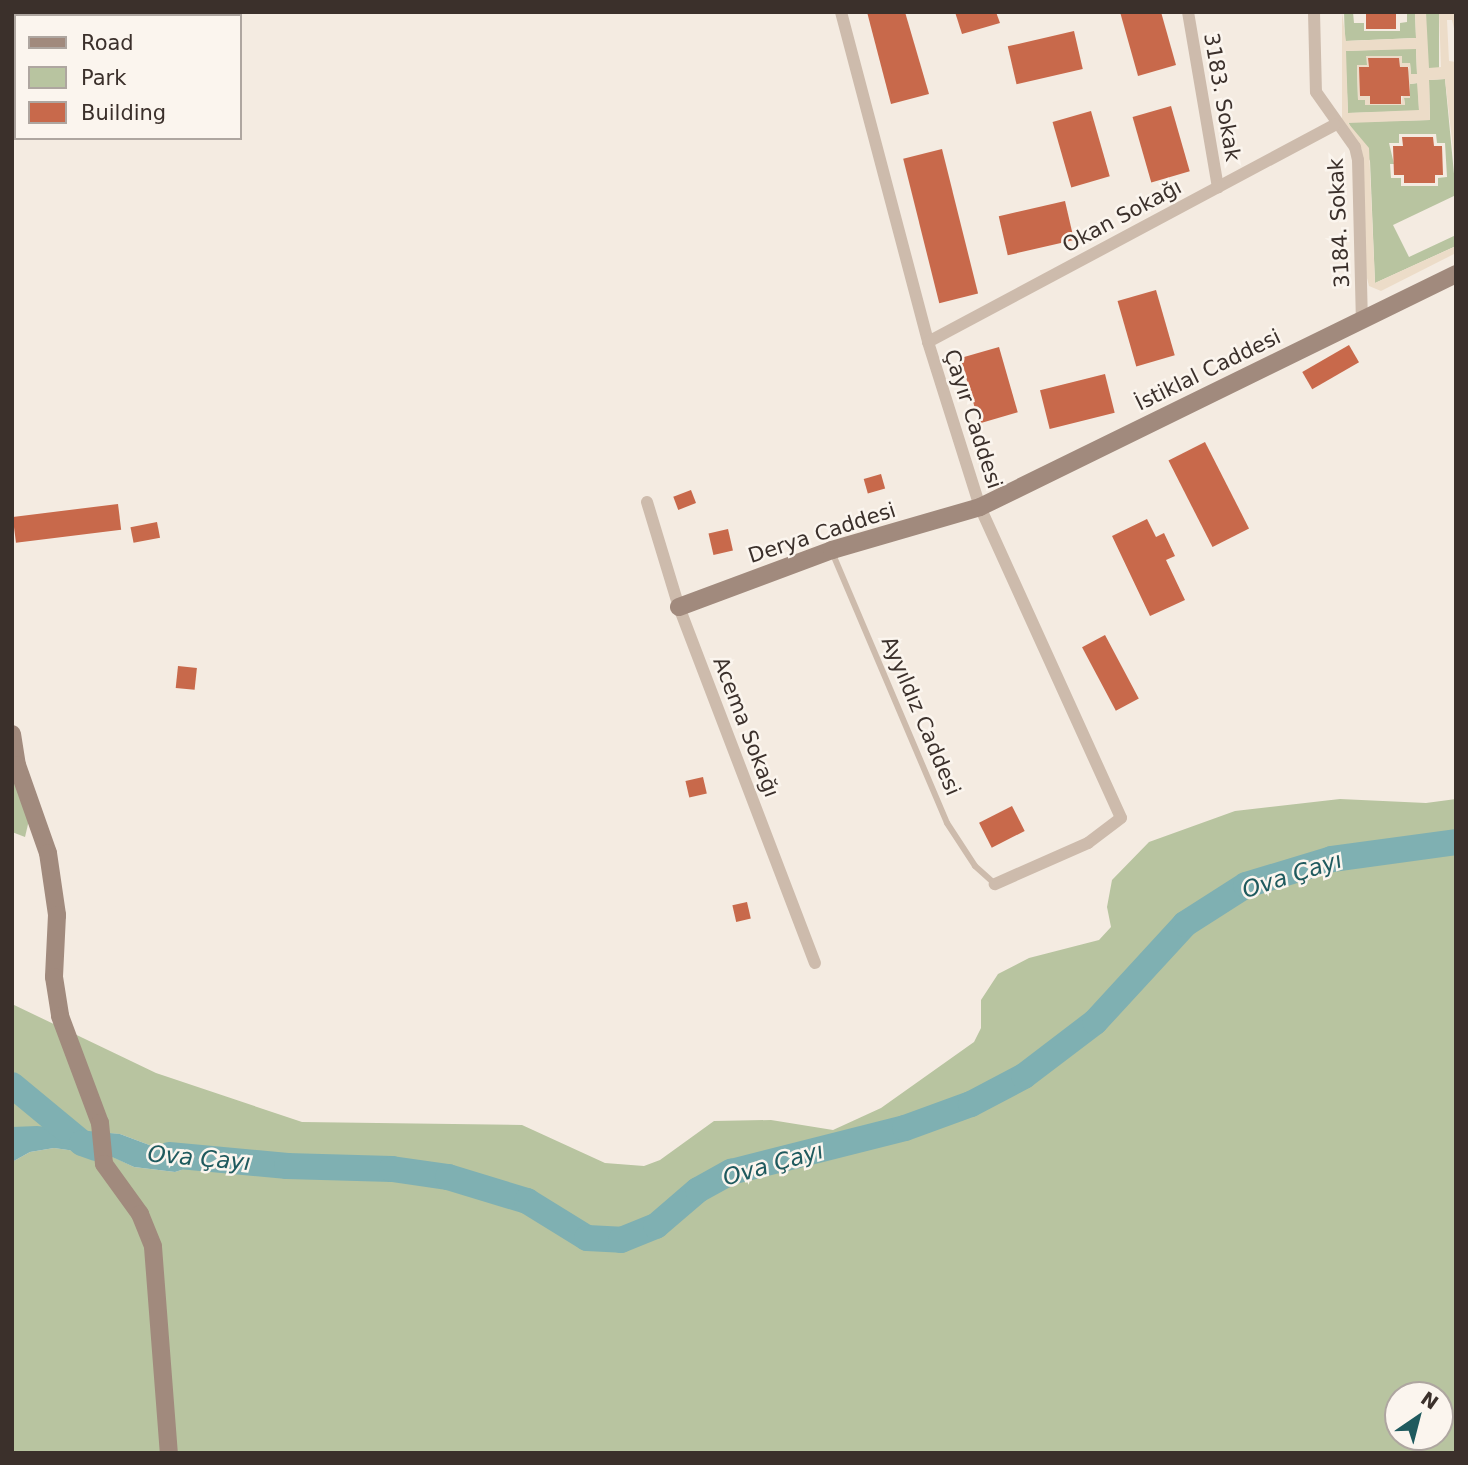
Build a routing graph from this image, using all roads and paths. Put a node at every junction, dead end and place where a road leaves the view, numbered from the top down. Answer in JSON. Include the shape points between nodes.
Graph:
{"nodes":[{"id":1,"x":841,"y":12,"type":"edge"},
{"id":2,"x":1188,"y":12,"type":"edge"},
{"id":3,"x":1314,"y":12,"type":"edge"},
{"id":4,"x":1335,"y":125,"type":"junction"},
{"id":5,"x":1218,"y":187,"type":"junction"},
{"id":6,"x":1456,"y":274,"type":"edge"},
{"id":7,"x":1362,"y":319,"type":"junction"},
{"id":8,"x":928,"y":342,"type":"junction"},
{"id":9,"x":647,"y":502,"type":"dead end"},
{"id":10,"x":980,"y":507,"type":"junction"},
{"id":11,"x":832,"y":550,"type":"junction"},
{"id":12,"x":680,"y":607,"type":"junction"},
{"id":13,"x":12,"y":734,"type":"edge"},
{"id":14,"x":995,"y":884,"type":"joint"},
{"id":15,"x":815,"y":963,"type":"dead end"},
{"id":16,"x":169,"y":1453,"type":"edge"}],
"edges":[{"from":1,"to":8,"type":"street","name":"Çayır Caddesi"},
{"from":2,"to":5,"type":"street","name":"3183. Sokak"},
{"from":3,"to":4,"type":"street","name":"3184. Sokak","via":[[1316,92]]},
{"from":4,"to":5,"type":"street","name":"Okan Sokağı"},
{"from":4,"to":7,"type":"street","name":"3184. Sokak","via":[[1355,147],[1358,160]]},
{"from":5,"to":8,"type":"street","name":"Okan Sokağı"},
{"from":6,"to":7,"type":"street","name":"İstiklal Caddesi"},
{"from":7,"to":10,"type":"street","name":"İstiklal Caddesi"},
{"from":8,"to":10,"type":"street","name":"Çayır Caddesi"},
{"from":9,"to":12,"type":"street","name":"Acema Sokağı"},
{"from":10,"to":11,"type":"street","name":"Derya Caddesi"},
{"from":10,"to":14,"type":"street","name":"Çayır Caddesi","via":[[1121,818],[1088,843]]},
{"from":11,"to":12,"type":"street","name":"Derya Caddesi"},
{"from":11,"to":14,"type":"lane","name":"Ayyıldız Caddesi","via":[[947,823],[962,849]]},
{"from":12,"to":15,"type":"street","name":"Acema Sokağı"},
{"from":13,"to":16,"type":"street","via":[[50,862],[57,915],[56,1001],[100,1123],[104,1164],[140,1214],[153,1247]]}]}
